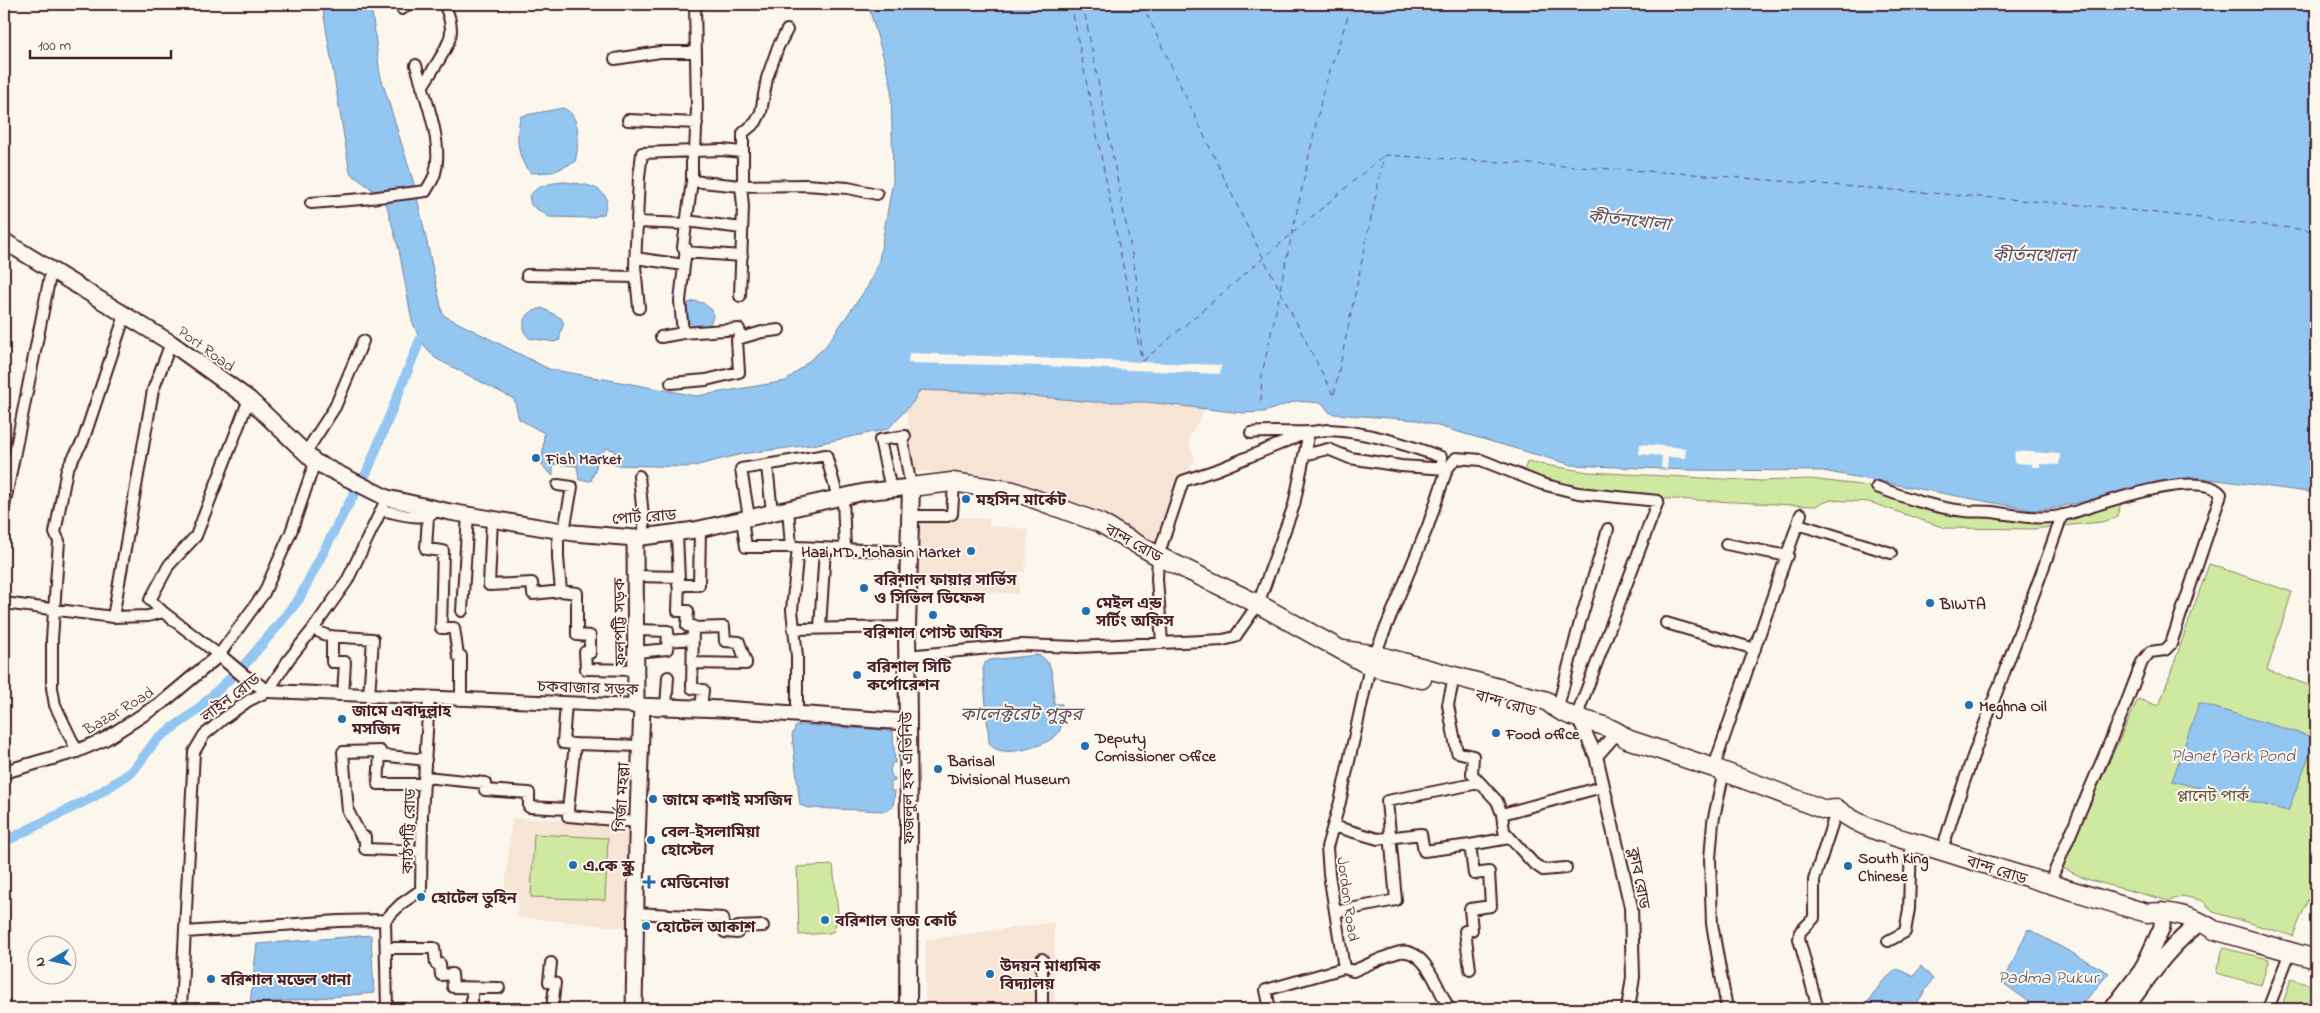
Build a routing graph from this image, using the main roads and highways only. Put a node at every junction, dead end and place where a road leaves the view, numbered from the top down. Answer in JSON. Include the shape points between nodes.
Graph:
{"nodes":[{"id":1,"x":4,"y":241,"type":"edge"},
{"id":2,"x":911,"y":487,"type":"junction"},
{"id":3,"x":383,"y":501,"type":"joint"},
{"id":4,"x":640,"y":537,"type":"junction"},
{"id":5,"x":1373,"y":661,"type":"junction"},
{"id":6,"x":639,"y":706,"type":"junction"},
{"id":7,"x":1557,"y":711,"type":"junction"},
{"id":8,"x":906,"y":722,"type":"junction"},
{"id":9,"x":1837,"y":809,"type":"junction"},
{"id":10,"x":2162,"y":911,"type":"junction"},
{"id":11,"x":2201,"y":922,"type":"junction"},
{"id":12,"x":2316,"y":947,"type":"edge"},
{"id":13,"x":2316,"y":959,"type":"edge"},
{"id":14,"x":634,"y":1009,"type":"edge"},
{"id":15,"x":908,"y":1009,"type":"edge"},
{"id":16,"x":2112,"y":1009,"type":"edge"},
{"id":17,"x":2125,"y":1009,"type":"edge"}],
"edges":[{"from":1,"to":3,"type":"main road","name":"Port Road","via":[[171,343],[249,399],[310,457]]},
{"from":2,"to":4,"type":"main road","name":"পোর্ট রোড","via":[[841,497],[700,529]]},
{"from":2,"to":5,"type":"highway","name":"বান্দ রোড","via":[[954,483],[1020,494],[1100,523],[1343,650]]},
{"from":2,"to":8,"type":"main road","name":"ফজলুল হক এভিনিউ"},
{"from":3,"to":4,"type":"main road","name":"পোর্ট রোড","via":[[434,513],[468,515],[561,531]]},
{"from":4,"to":6,"type":"main road","name":"ফলপট্টি সড়ক","via":[[636,576]]},
{"from":5,"to":7,"type":"highway","name":"বান্দ রোড","via":[[1546,713]]},
{"from":5,"to":7,"type":"highway","name":"বান্দ রোড","via":[[1548,702]]},
{"from":6,"to":8,"type":"main road","name":"চকবাজার সড়ক"},
{"from":6,"to":14,"type":"main road","name":"গির্জা মহল্লা","via":[[642,746]]},
{"from":7,"to":9,"type":"highway","name":"বান্দ রোড","via":[[1618,731],[1627,739],[1721,764],[1825,810]]},
{"from":8,"to":15,"type":"main road","name":"ফজলুল হক এভিনিউ"},
{"from":9,"to":10,"type":"highway","name":"বান্দ রোড","via":[[1854,810],[1945,841],[2150,901]]},
{"from":9,"to":10,"type":"highway","name":"বান্দ রোড","via":[[1850,820],[2047,885],[2147,913]]},
{"from":10,"to":11,"type":"highway","name":"বান্দ রোড"},
{"from":10,"to":16,"type":"main road","via":[[2162,927],[2142,970]]},
{"from":11,"to":12,"type":"highway","name":"বান্দ রোড","via":[[2215,921]]},
{"from":11,"to":13,"type":"highway","name":"বান্দ রোড","via":[[2214,930]]},
{"from":11,"to":17,"type":"main road","via":[[2181,936]]}]}
